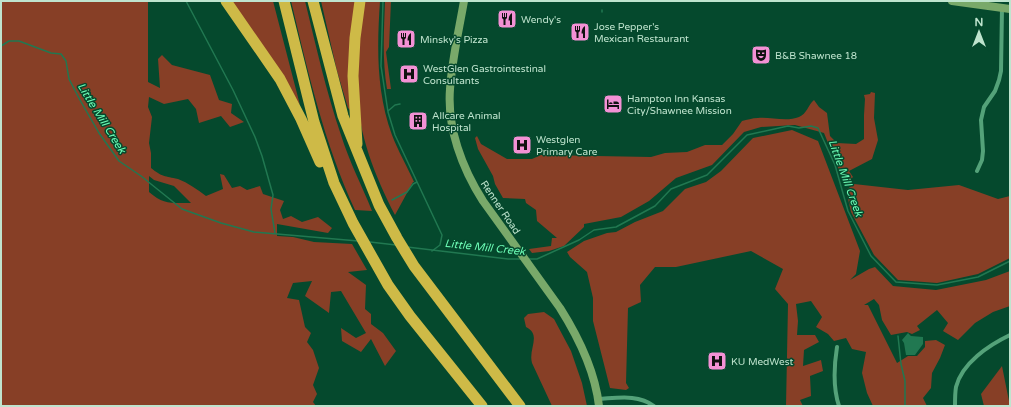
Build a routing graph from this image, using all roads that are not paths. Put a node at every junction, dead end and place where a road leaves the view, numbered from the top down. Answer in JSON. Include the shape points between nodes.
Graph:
{"nodes":[{"id":1,"x":226,"y":1,"type":"edge"},
{"id":2,"x":284,"y":1,"type":"edge"},
{"id":3,"x":313,"y":1,"type":"edge"},
{"id":4,"x":360,"y":1,"type":"edge"},
{"id":5,"x":464,"y":1,"type":"edge"},
{"id":6,"x":952,"y":1,"type":"edge"},
{"id":7,"x":1006,"y":9,"type":"edge"},
{"id":8,"x":358,"y":154,"type":"junction"},
{"id":9,"x":977,"y":170,"type":"dead end"},
{"id":10,"x":334,"y":183,"type":"junction"},
{"id":11,"x":1010,"y":335,"type":"edge"},
{"id":12,"x":837,"y":347,"type":"dead end"},
{"id":13,"x":598,"y":403,"type":"edge"},
{"id":14,"x":482,"y":406,"type":"edge"},
{"id":15,"x":520,"y":406,"type":"edge"},
{"id":16,"x":654,"y":406,"type":"edge"},
{"id":17,"x":839,"y":406,"type":"edge"},
{"id":18,"x":955,"y":406,"type":"edge"}],
"edges":[{"from":1,"to":10,"type":"highway","via":[[280,79],[302,119],[324,170]]},
{"from":2,"to":10,"type":"highway","via":[[310,110]]},
{"from":3,"to":8,"type":"highway","via":[[343,116]]},
{"from":4,"to":8,"type":"highway","via":[[353,76]]},
{"from":5,"to":13,"type":"main road","name":"Renner Road","via":[[450,90],[456,142],[467,173],[479,195],[570,324],[587,360]]},
{"from":6,"to":7,"type":"main road"},
{"from":7,"to":9,"type":"street","via":[[999,80],[984,107],[981,120],[983,151]]},
{"from":8,"to":15,"type":"highway","via":[[379,205],[397,238],[429,286]]},
{"from":10,"to":14,"type":"highway","via":[[388,285]]},
{"from":11,"to":18,"type":"street","via":[[989,347],[962,373],[956,388]]},
{"from":12,"to":17,"type":"street","via":[[835,370],[836,398]]},
{"from":13,"to":16,"type":"street","via":[[632,398],[644,400]]}]}
